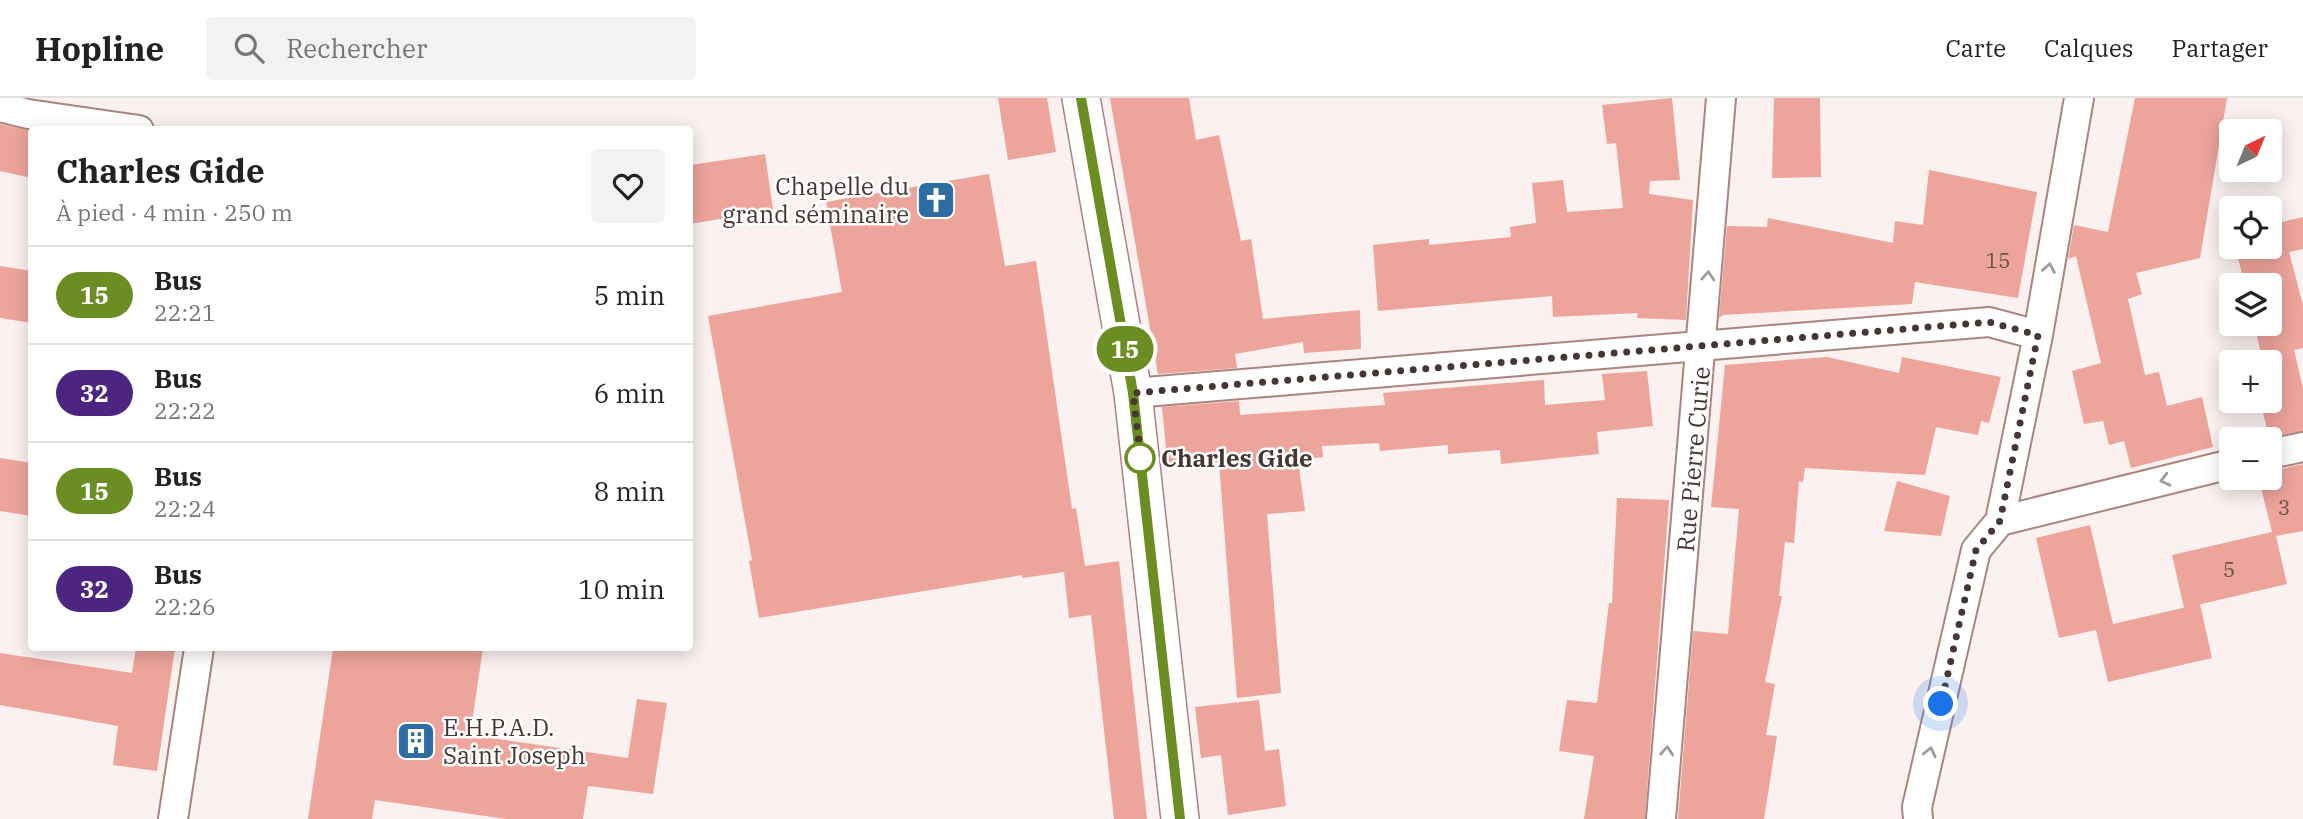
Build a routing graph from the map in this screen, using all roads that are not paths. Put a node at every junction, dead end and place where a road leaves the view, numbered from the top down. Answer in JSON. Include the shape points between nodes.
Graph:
{"nodes":[{"id":1,"x":1081,"y":98,"type":"edge"},
{"id":2,"x":1721,"y":98,"type":"edge"},
{"id":3,"x":2079,"y":98,"type":"edge"},
{"id":4,"x":0,"y":107,"type":"edge"},
{"id":5,"x":111,"y":126,"type":"edge"},
{"id":6,"x":2038,"y":335,"type":"junction"},
{"id":7,"x":1703,"y":344,"type":"junction"},
{"id":8,"x":1133,"y":393,"type":"junction"},
{"id":9,"x":2303,"y":447,"type":"edge"},
{"id":10,"x":2282,"y":451,"type":"edge"},
{"id":11,"x":2219,"y":467,"type":"edge"},
{"id":12,"x":2000,"y":521,"type":"junction"},
{"id":13,"x":199,"y":651,"type":"edge"},
{"id":14,"x":173,"y":819,"type":"edge"},
{"id":15,"x":1180,"y":819,"type":"edge"},
{"id":16,"x":1661,"y":819,"type":"edge"},
{"id":17,"x":1917,"y":819,"type":"edge"}],
"edges":[{"from":1,"to":8,"type":"street"},
{"from":7,"to":2,"type":"street","name":"Rue Pierre Curie","one_way":true},
{"from":6,"to":3,"type":"street","one_way":true},
{"from":4,"to":5,"type":"street"},
{"from":6,"to":7,"type":"street","via":[[1989,322]]},
{"from":6,"to":12,"type":"street"},
{"from":7,"to":8,"type":"street"},
{"from":16,"to":7,"type":"street","name":"Rue Pierre Curie","one_way":true},
{"from":8,"to":15,"type":"street"},
{"from":9,"to":10,"type":"street"},
{"from":11,"to":12,"type":"street","one_way":true},
{"from":17,"to":12,"type":"street","one_way":true,"via":[[1976,550]]},
{"from":13,"to":14,"type":"street"}]}
